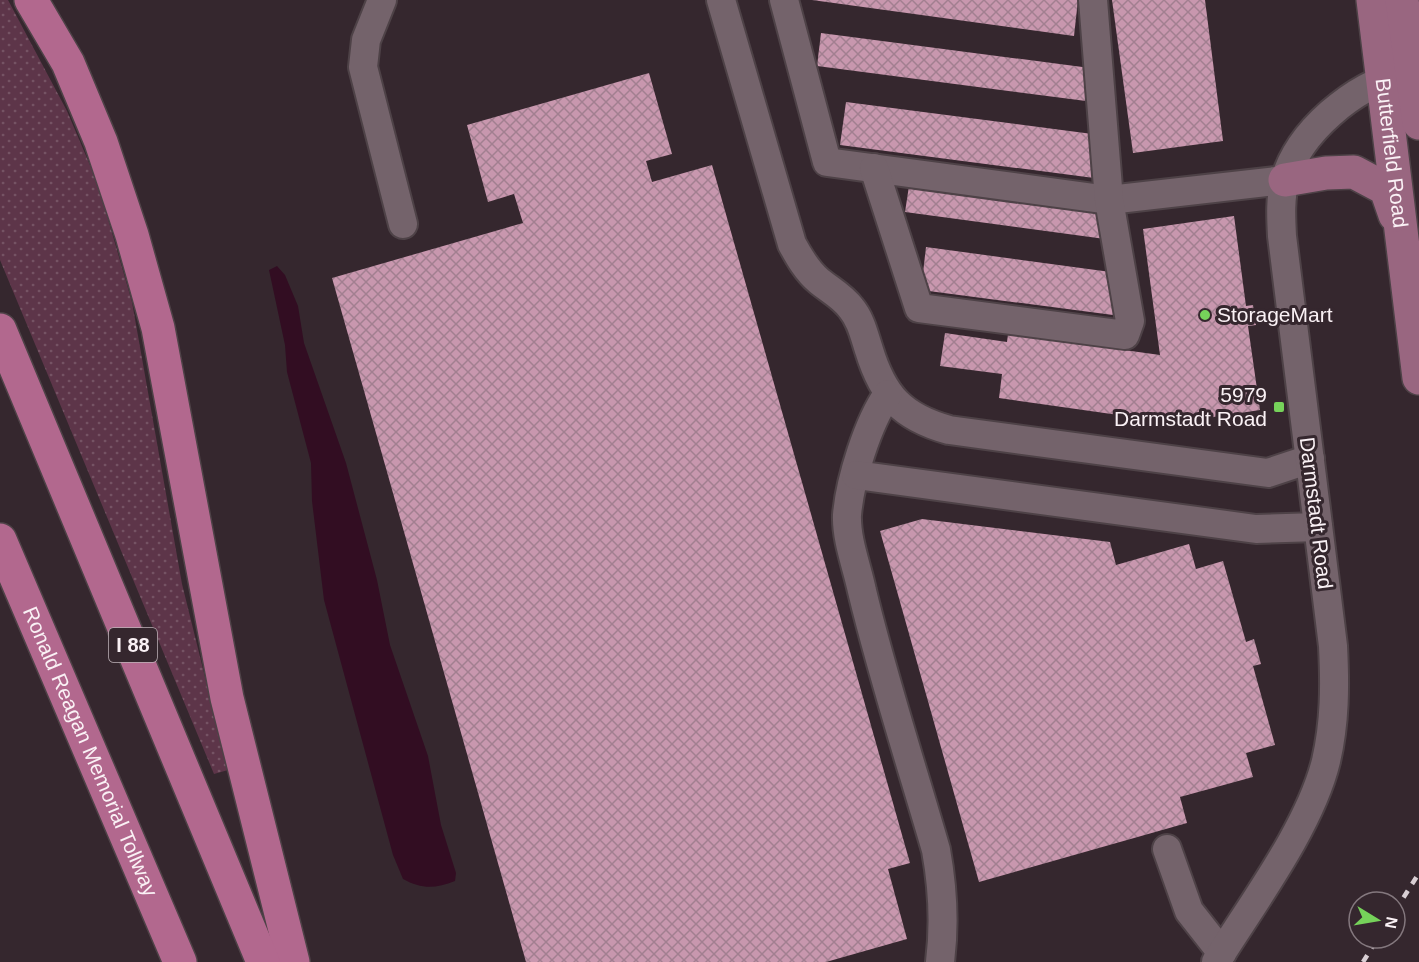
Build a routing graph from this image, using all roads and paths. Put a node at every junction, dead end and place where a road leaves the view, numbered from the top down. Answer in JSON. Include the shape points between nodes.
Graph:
{"nodes":[{"id":1,"x":32,"y":0,"type":"edge"},
{"id":2,"x":382,"y":0,"type":"edge"},
{"id":3,"x":722,"y":0,"type":"edge"},
{"id":4,"x":784,"y":0,"type":"edge"},
{"id":5,"x":1093,"y":0,"type":"edge"},
{"id":6,"x":1373,"y":0,"type":"edge"},
{"id":7,"x":1402,"y":0,"type":"edge"},
{"id":8,"x":1404,"y":74,"type":"edge"},
{"id":9,"x":1419,"y":123,"type":"edge"},
{"id":10,"x":874,"y":168,"type":"junction"},
{"id":11,"x":1285,"y":180,"type":"junction"},
{"id":12,"x":1109,"y":200,"type":"junction"},
{"id":13,"x":403,"y":224,"type":"dead end"},
{"id":14,"x":1398,"y":225,"type":"junction"},
{"id":15,"x":0,"y":330,"type":"edge"},
{"id":16,"x":1419,"y":378,"type":"edge"},
{"id":17,"x":888,"y":394,"type":"junction"},
{"id":18,"x":1310,"y":459,"type":"junction"},
{"id":19,"x":856,"y":474,"type":"junction"},
{"id":20,"x":1318,"y":527,"type":"junction"},
{"id":21,"x":0,"y":540,"type":"edge"},
{"id":22,"x":0,"y":584,"type":"edge"},
{"id":23,"x":60,"y":679,"type":"junction"},
{"id":24,"x":1167,"y":849,"type":"dead end"},
{"id":25,"x":1219,"y":958,"type":"edge"},
{"id":26,"x":180,"y":962,"type":"edge"},
{"id":27,"x":263,"y":962,"type":"edge"},
{"id":28,"x":293,"y":962,"type":"edge"},
{"id":29,"x":940,"y":962,"type":"edge"}],
"edges":[{"from":1,"to":28,"type":"highway","via":[[68,63],[101,142],[158,328],[227,698]]},
{"from":2,"to":13,"type":"street","via":[[366,40],[363,68]]},
{"from":3,"to":17,"type":"street","via":[[792,244],[807,267],[850,306],[859,320],[873,364]]},
{"from":4,"to":10,"type":"street","via":[[827,162]]},
{"from":5,"to":12,"type":"street"},
{"from":6,"to":8,"type":"main road","name":"Butterfield Road"},
{"from":7,"to":8,"type":"main road","name":"Butterfield Road"},
{"from":8,"to":9,"type":"main road","name":"Butterfield Road"},
{"from":8,"to":11,"type":"street","name":"Darmstadt Road","via":[[1348,101],[1314,131],[1296,154]]},
{"from":8,"to":14,"type":"main road","name":"Butterfield Road"},
{"from":10,"to":12,"type":"street"},
{"from":10,"to":12,"type":"street","via":[[919,308],[1125,335],[1130,321]]},
{"from":11,"to":12,"type":"street"},
{"from":11,"to":14,"type":"main road","via":[[1354,172],[1386,189]]},
{"from":11,"to":18,"type":"street","name":"Darmstadt Road","via":[[1282,236]]},
{"from":14,"to":16,"type":"main road","name":"Butterfield Road"},
{"from":15,"to":27,"type":"highway","number":"I 88"},
{"from":17,"to":18,"type":"street","via":[[906,412],[929,424],[979,435],[1268,473]]},
{"from":17,"to":19,"type":"street","via":[[868,431]]},
{"from":18,"to":20,"type":"street","name":"Darmstadt Road"},
{"from":19,"to":20,"type":"street","via":[[1256,529]]},
{"from":19,"to":29,"type":"street","via":[[849,506],[849,534],[867,611],[936,850],[945,916]]},
{"from":20,"to":25,"type":"street","name":"Darmstadt Road","via":[[1335,689],[1325,763],[1292,840]]},
{"from":21,"to":23,"type":"highway","name":"Ronald Reagan Memorial Tollway"},
{"from":22,"to":23,"type":"highway"},
{"from":23,"to":26,"type":"highway","name":"Ronald Reagan Memorial Tollway"},
{"from":24,"to":25,"type":"street","via":[[1189,911]]}]}
